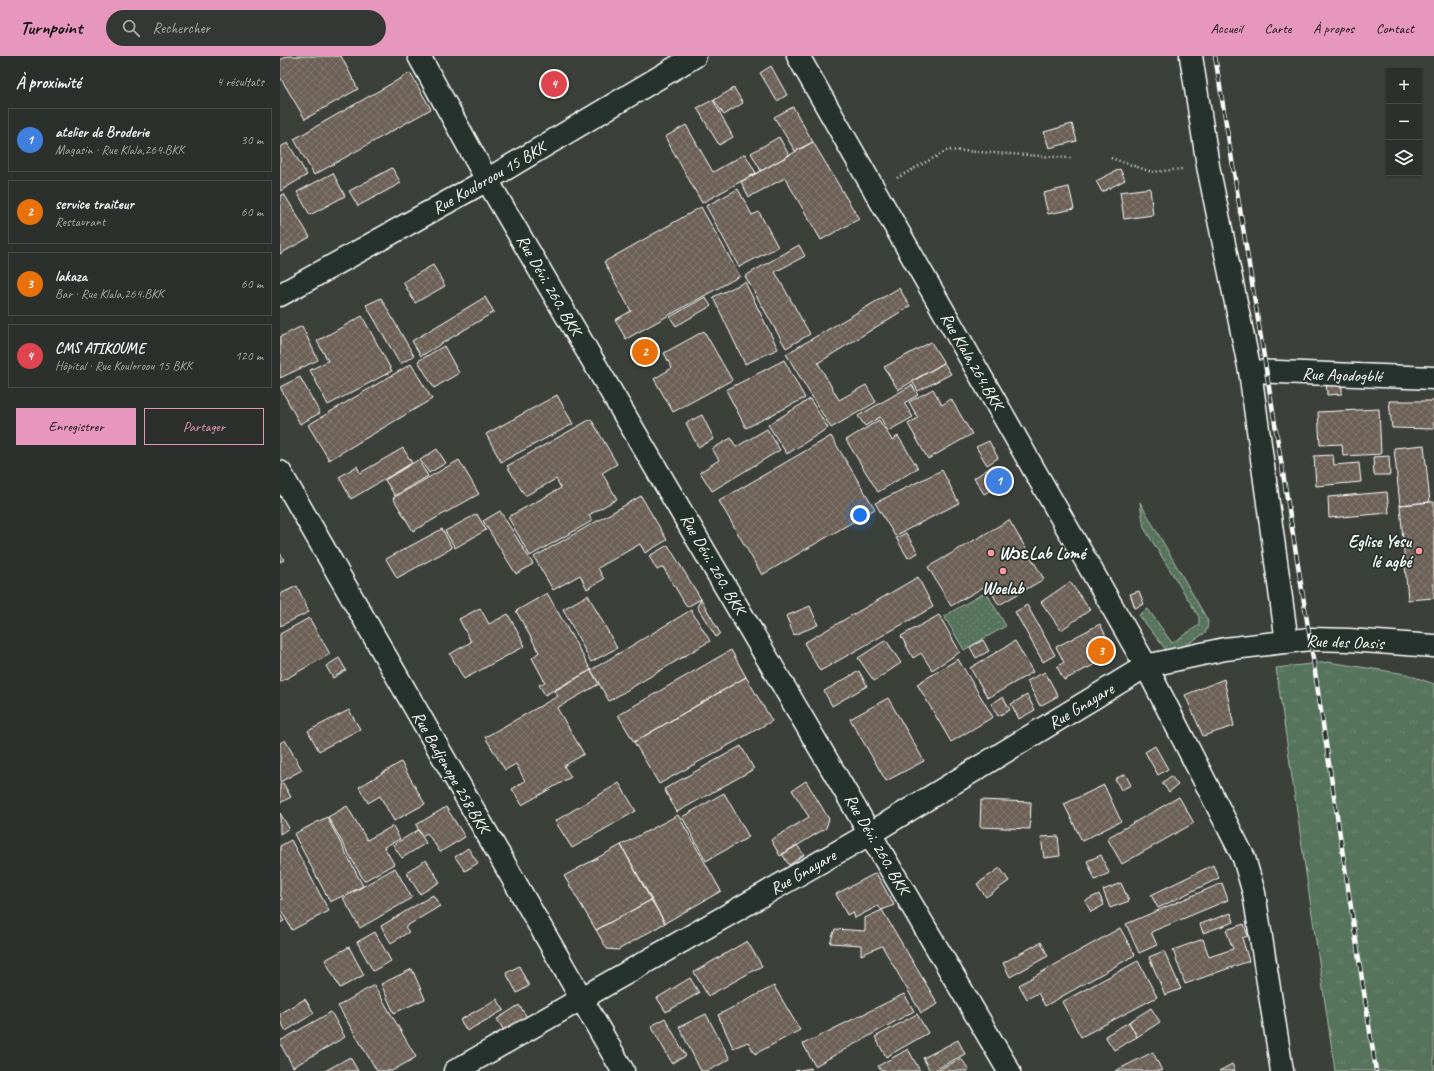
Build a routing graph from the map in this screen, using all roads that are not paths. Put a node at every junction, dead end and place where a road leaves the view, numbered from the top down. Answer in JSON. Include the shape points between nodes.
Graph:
{"nodes":[{"id":1,"x":419,"y":56,"type":"edge"},
{"id":2,"x":695,"y":56,"type":"edge"},
{"id":3,"x":798,"y":56,"type":"edge"},
{"id":4,"x":1191,"y":56,"type":"edge"},
{"id":5,"x":488,"y":180,"type":"junction"},
{"id":6,"x":280,"y":295,"type":"edge"},
{"id":7,"x":1250,"y":371,"type":"junction"},
{"id":8,"x":1434,"y":378,"type":"edge"},
{"id":9,"x":280,"y":472,"type":"edge"},
{"id":10,"x":1287,"y":642,"type":"junction"},
{"id":11,"x":1434,"y":646,"type":"edge"},
{"id":12,"x":1224,"y":649,"type":"joint"},
{"id":13,"x":1146,"y":666,"type":"junction"},
{"id":14,"x":871,"y":833,"type":"junction"},
{"id":15,"x":582,"y":999,"type":"junction"},
{"id":16,"x":455,"y":1071,"type":"edge"},
{"id":17,"x":623,"y":1071,"type":"edge"},
{"id":18,"x":1009,"y":1071,"type":"edge"},
{"id":19,"x":1282,"y":1071,"type":"edge"}],
"edges":[{"from":1,"to":5,"type":"street","name":"Rue Dévi. 260. BKK"},
{"from":2,"to":5,"type":"street","name":"Rue Kouloroou 15 BKK"},
{"from":3,"to":13,"type":"street","name":"Rue Klala,264.BKK"},
{"from":4,"to":7,"type":"street","via":[[1208,166]]},
{"from":5,"to":6,"type":"street","name":"Rue Kouloroou 15 BKK"},
{"from":5,"to":14,"type":"street","name":"Rue Dévi. 260. BKK"},
{"from":7,"to":8,"type":"street","name":"Rue Agodogblé"},
{"from":7,"to":10,"type":"street"},
{"from":9,"to":15,"type":"street","name":"Rue Badjenope 258.BKK"},
{"from":10,"to":11,"type":"street","name":"Rue des Oasis","via":[[1310,639],[1349,640]]},
{"from":10,"to":12,"type":"street","name":"Rue des Oasis"},
{"from":12,"to":13,"type":"street","name":"Rue Gnayare"},
{"from":13,"to":14,"type":"street","name":"Rue Gnayare"},
{"from":13,"to":19,"type":"street","name":"Rue Klala,264.BKK","via":[[1244,858],[1254,893]]},
{"from":14,"to":15,"type":"street","name":"Rue Gnayare"},
{"from":14,"to":18,"type":"street","name":"Rue Dévi. 260. BKK"},
{"from":15,"to":16,"type":"street","name":"Rue Gnayare"},
{"from":15,"to":17,"type":"street","name":"Rue Badjenope 258.BKK"}]}
